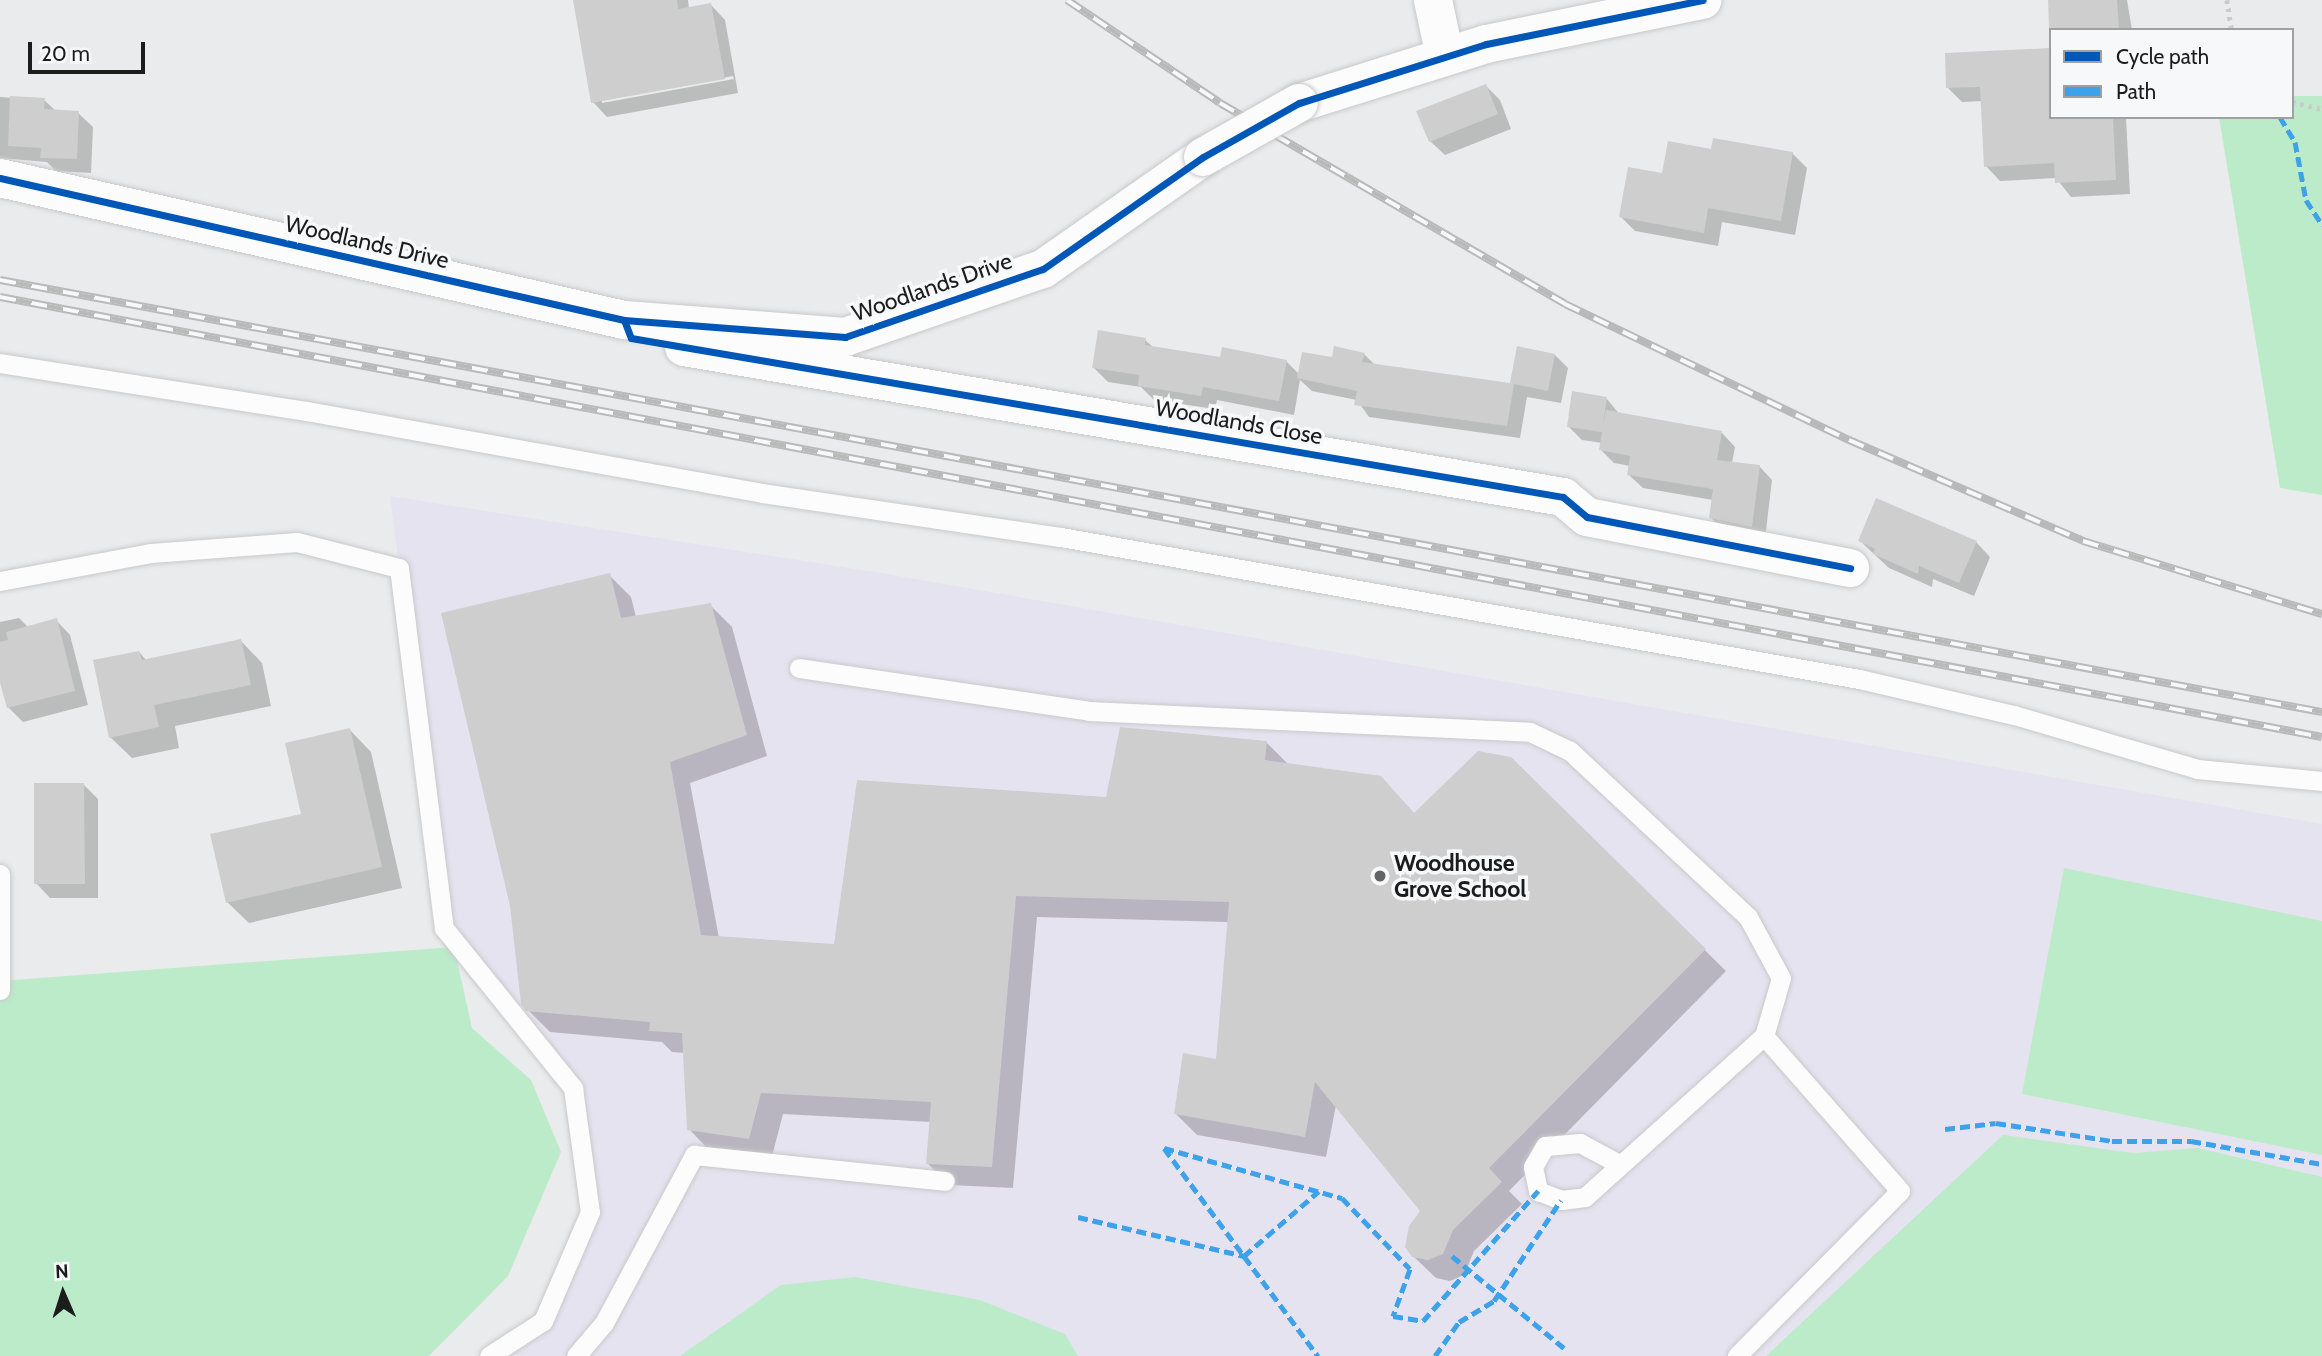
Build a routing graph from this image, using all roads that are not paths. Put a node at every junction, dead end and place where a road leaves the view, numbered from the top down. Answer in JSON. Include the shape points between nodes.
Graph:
{"nodes":[{"id":1,"x":1433,"y":0,"type":"edge"},
{"id":2,"x":1703,"y":0,"type":"edge"},
{"id":3,"x":1445,"y":57,"type":"junction"},
{"id":4,"x":0,"y":178,"type":"edge"},
{"id":5,"x":624,"y":320,"type":"junction"},
{"id":6,"x":0,"y":363,"type":"edge"},
{"id":7,"x":1850,"y":568,"type":"dead end"},
{"id":8,"x":0,"y":582,"type":"edge"},
{"id":9,"x":799,"y":668,"type":"dead end"},
{"id":10,"x":2322,"y":781,"type":"edge"},
{"id":11,"x":0,"y":874,"type":"edge"},
{"id":12,"x":0,"y":990,"type":"edge"},
{"id":13,"x":1764,"y":1036,"type":"junction"},
{"id":14,"x":1619,"y":1164,"type":"dead end"},
{"id":15,"x":945,"y":1181,"type":"dead end"},
{"id":16,"x":489,"y":1356,"type":"edge"},
{"id":17,"x":576,"y":1356,"type":"edge"},
{"id":18,"x":1737,"y":1356,"type":"edge"}],
"edges":[{"from":1,"to":3,"type":"street"},
{"from":2,"to":3,"type":"street","name":"Woodlands Drive","via":[[1486,44]]},
{"from":3,"to":5,"type":"street","name":"Woodlands Drive","bridge":true,"via":[[1299,103],[1203,157],[1043,269],[845,337]]},
{"from":4,"to":5,"type":"street","name":"Woodlands Drive"},
{"from":5,"to":7,"type":"street","name":"Woodlands Close","via":[[631,338],[1563,496],[1587,517]]},
{"from":6,"to":10,"type":"lane","via":[[307,411],[762,493],[1061,537],[1859,679],[2014,715],[2197,769]]},
{"from":8,"to":16,"type":"lane","via":[[151,553],[297,542],[399,568],[444,928],[573,1088],[590,1212],[543,1321]]},
{"from":9,"to":13,"type":"lane","via":[[1089,711],[1530,732],[1570,751],[1748,917],[1781,978]]},
{"from":11,"to":12,"type":"lane"},
{"from":13,"to":14,"type":"lane"},
{"from":13,"to":18,"type":"lane","via":[[1900,1191]]},
{"from":15,"to":17,"type":"lane","via":[[694,1155],[604,1322]]}]}
